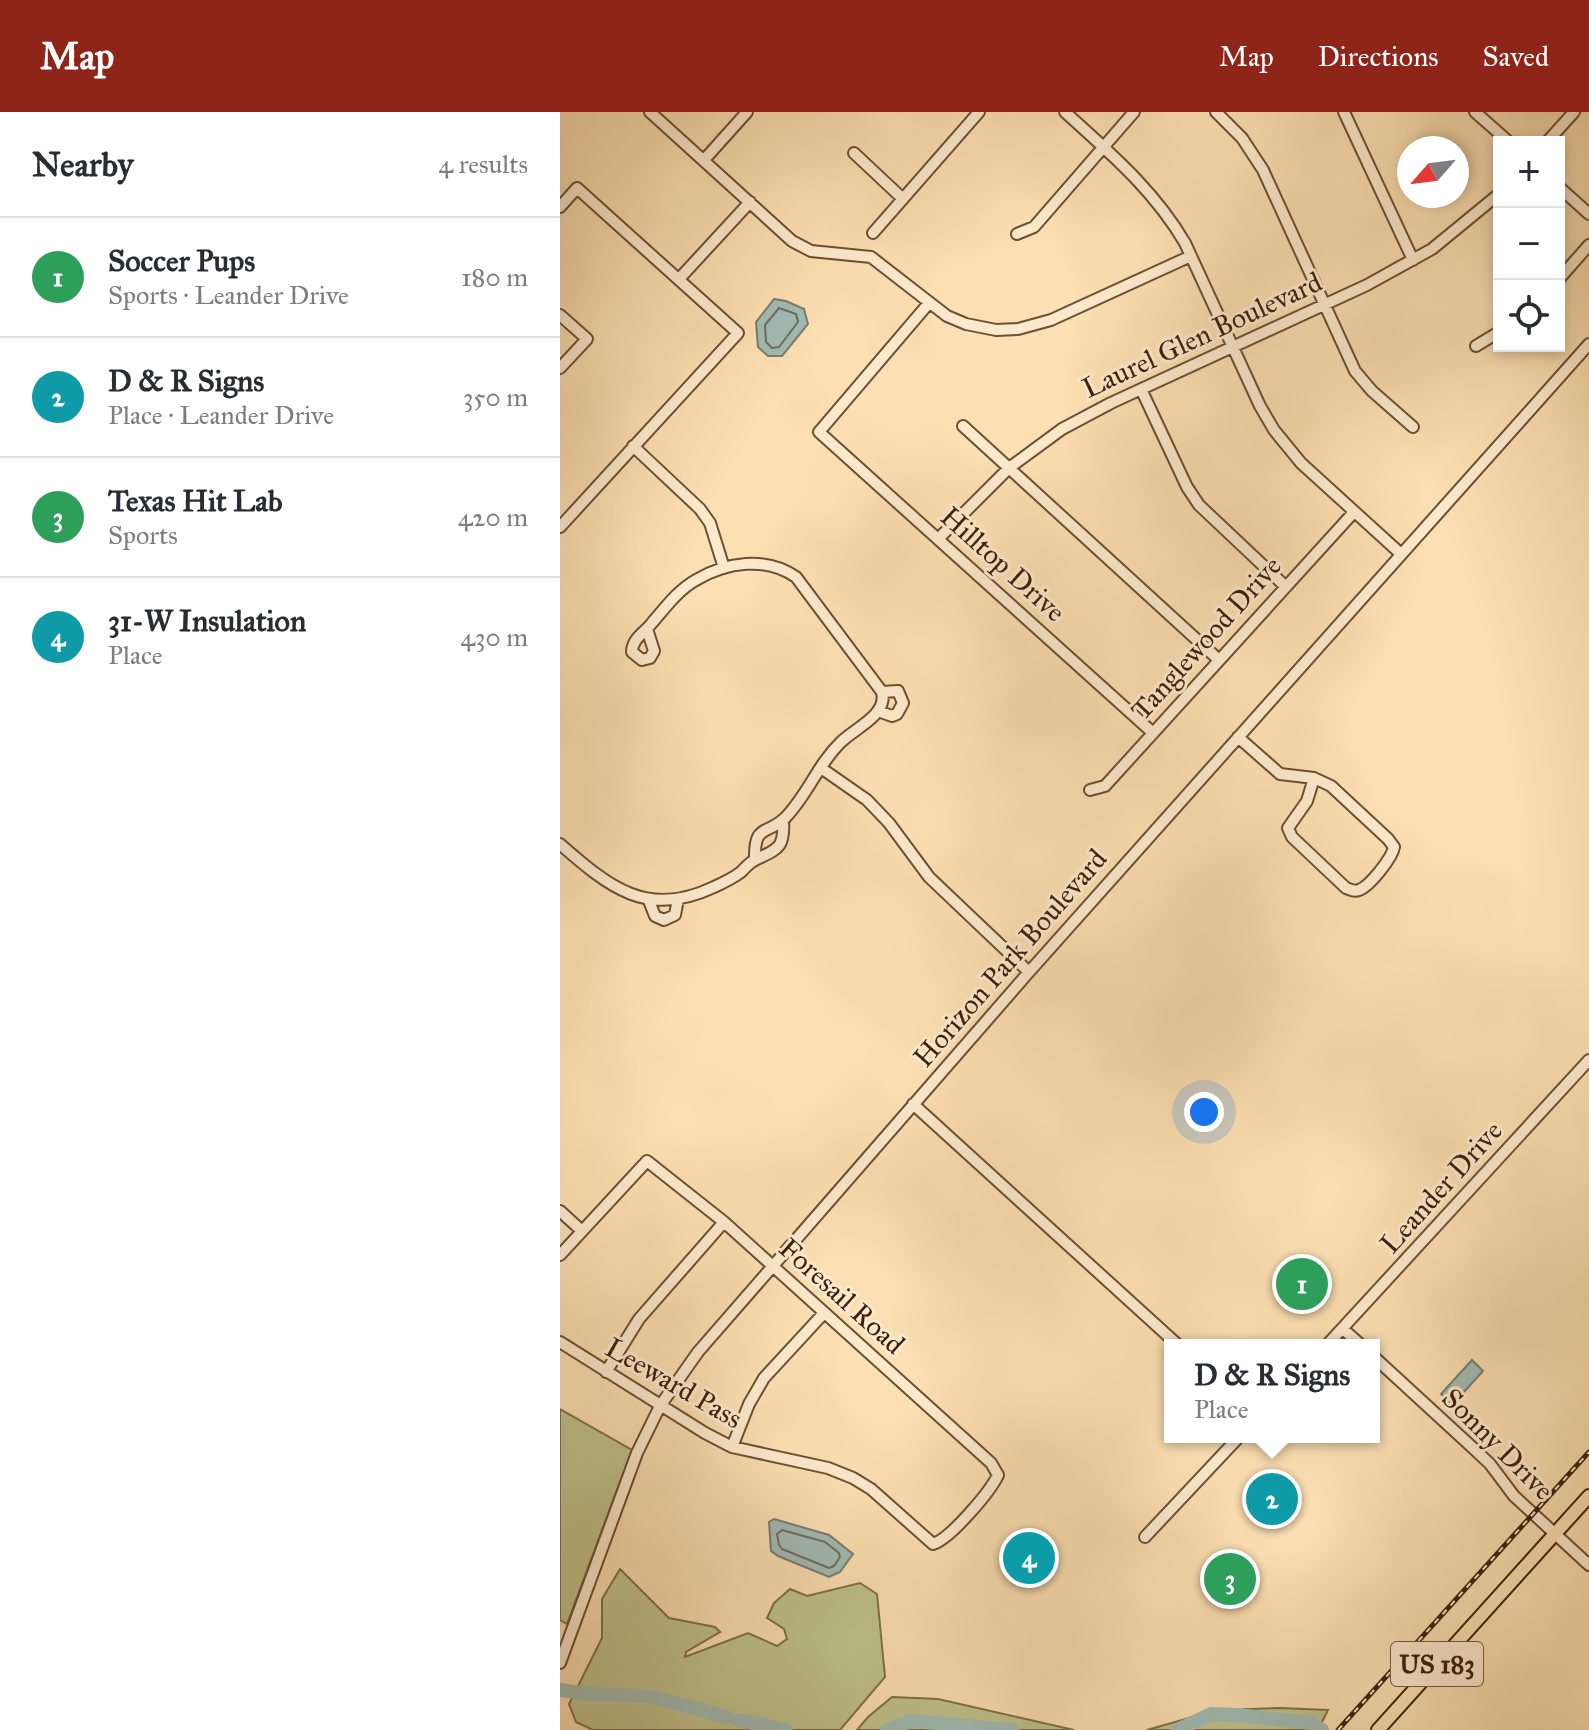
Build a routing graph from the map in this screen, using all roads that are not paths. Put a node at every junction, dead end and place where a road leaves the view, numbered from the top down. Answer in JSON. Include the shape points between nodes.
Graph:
{"nodes":[{"id":1,"x":650,"y":112,"type":"edge"},
{"id":2,"x":747,"y":112,"type":"edge"},
{"id":3,"x":1065,"y":112,"type":"edge"},
{"id":4,"x":1134,"y":112,"type":"edge"},
{"id":5,"x":1216,"y":112,"type":"edge"},
{"id":6,"x":1344,"y":112,"type":"edge"},
{"id":7,"x":1475,"y":112,"type":"edge"},
{"id":8,"x":1574,"y":112,"type":"edge"},
{"id":9,"x":975,"y":113,"type":"edge"},
{"id":10,"x":1502,"y":136,"type":"edge"},
{"id":11,"x":1552,"y":136,"type":"edge"},
{"id":12,"x":1103,"y":146,"type":"junction"},
{"id":13,"x":854,"y":153,"type":"dead end"},
{"id":14,"x":704,"y":160,"type":"junction"},
{"id":15,"x":1565,"y":192,"type":"edge"},
{"id":16,"x":903,"y":199,"type":"junction"},
{"id":17,"x":1493,"y":199,"type":"edge"},
{"id":18,"x":750,"y":202,"type":"junction"},
{"id":19,"x":560,"y":207,"type":"edge"},
{"id":20,"x":1589,"y":214,"type":"edge"},
{"id":21,"x":873,"y":233,"type":"dead end"},
{"id":22,"x":1017,"y":234,"type":"dead end"},
{"id":23,"x":1589,"y":245,"type":"edge"},
{"id":24,"x":1191,"y":256,"type":"junction"},
{"id":25,"x":1413,"y":260,"type":"junction"},
{"id":26,"x":1565,"y":272,"type":"edge"},
{"id":27,"x":679,"y":279,"type":"junction"},
{"id":28,"x":929,"y":303,"type":"junction"},
{"id":29,"x":1324,"y":305,"type":"junction"},
{"id":30,"x":560,"y":315,"type":"edge"},
{"id":31,"x":1493,"y":336,"type":"edge"},
{"id":32,"x":1589,"y":344,"type":"edge"},
{"id":33,"x":1476,"y":346,"type":"dead end"},
{"id":34,"x":1233,"y":347,"type":"junction"},
{"id":35,"x":560,"y":368,"type":"edge"},
{"id":36,"x":1141,"y":389,"type":"junction"},
{"id":37,"x":963,"y":426,"type":"dead end"},
{"id":38,"x":1413,"y":427,"type":"dead end"},
{"id":39,"x":633,"y":446,"type":"junction"},
{"id":40,"x":1009,"y":468,"type":"junction"},
{"id":41,"x":1354,"y":512,"type":"junction"},
{"id":42,"x":560,"y":527,"type":"edge"},
{"id":43,"x":939,"y":538,"type":"junction"},
{"id":44,"x":1401,"y":554,"type":"junction"},
{"id":45,"x":724,"y":568,"type":"junction"},
{"id":46,"x":1286,"y":587,"type":"junction"},
{"id":47,"x":647,"y":629,"type":"dead end"},
{"id":48,"x":1219,"y":660,"type":"junction"},
{"id":49,"x":882,"y":692,"type":"junction"},
{"id":50,"x":878,"y":711,"type":"junction"},
{"id":51,"x":1152,"y":732,"type":"junction"},
{"id":52,"x":1238,"y":737,"type":"junction"},
{"id":53,"x":821,"y":768,"type":"junction"},
{"id":54,"x":1314,"y":778,"type":"junction"},
{"id":55,"x":1090,"y":790,"type":"dead end"},
{"id":56,"x":783,"y":820,"type":"junction"},
{"id":57,"x":560,"y":844,"type":"edge"},
{"id":58,"x":755,"y":860,"type":"junction"},
{"id":59,"x":678,"y":899,"type":"junction"},
{"id":60,"x":649,"y":901,"type":"junction"},
{"id":61,"x":1029,"y":972,"type":"junction"},
{"id":62,"x":1589,"y":1060,"type":"edge"},
{"id":63,"x":913,"y":1104,"type":"junction"},
{"id":64,"x":560,"y":1211,"type":"edge"},
{"id":65,"x":724,"y":1222,"type":"junction"},
{"id":66,"x":582,"y":1231,"type":"junction"},
{"id":67,"x":560,"y":1255,"type":"edge"},
{"id":68,"x":773,"y":1265,"type":"junction"},
{"id":69,"x":824,"y":1313,"type":"junction"},
{"id":70,"x":1343,"y":1329,"type":"junction"},
{"id":71,"x":1171,"y":1339,"type":"edge"},
{"id":72,"x":1333,"y":1339,"type":"edge"},
{"id":73,"x":1354,"y":1339,"type":"edge"},
{"id":74,"x":560,"y":1342,"type":"edge"},
{"id":75,"x":1380,"y":1363,"type":"edge"},
{"id":76,"x":606,"y":1372,"type":"junction"},
{"id":77,"x":660,"y":1406,"type":"junction"},
{"id":78,"x":1233,"y":1443,"type":"edge"},
{"id":79,"x":732,"y":1447,"type":"junction"},
{"id":80,"x":1589,"y":1496,"type":"edge"},
{"id":81,"x":1555,"y":1534,"type":"junction"},
{"id":82,"x":1145,"y":1537,"type":"dead end"},
{"id":83,"x":933,"y":1544,"type":"joint"},
{"id":84,"x":1589,"y":1565,"type":"edge"},
{"id":85,"x":560,"y":1663,"type":"edge"},
{"id":86,"x":1378,"y":1730,"type":"edge"}],
"edges":[{"from":1,"to":14,"type":"street"},
{"from":2,"to":14,"type":"street"},
{"from":3,"to":12,"type":"street"},
{"from":4,"to":12,"type":"street"},
{"from":5,"to":29,"type":"street","via":[[1257,159]]},
{"from":6,"to":25,"type":"street"},
{"from":7,"to":10,"type":"street"},
{"from":8,"to":11,"type":"street"},
{"from":9,"to":16,"type":"street"},
{"from":12,"to":22,"type":"street","via":[[1034,227]]},
{"from":12,"to":24,"type":"street","via":[[1158,201]]},
{"from":13,"to":16,"type":"street"},
{"from":14,"to":18,"type":"street"},
{"from":15,"to":20,"type":"street"},
{"from":16,"to":21,"type":"street"},
{"from":17,"to":25,"type":"street","name":"Laurel Glen Boulevard"},
{"from":18,"to":27,"type":"street"},
{"from":18,"to":28,"type":"street","via":[[792,241],[811,251],[871,257]]},
{"from":19,"to":27,"type":"street","via":[[577,188]]},
{"from":23,"to":26,"type":"street"},
{"from":24,"to":28,"type":"street","via":[[1051,320],[1018,329],[966,324]]},
{"from":24,"to":34,"type":"street"},
{"from":25,"to":29,"type":"street","name":"Laurel Glen Boulevard"},
{"from":27,"to":39,"type":"street","via":[[738,333]]},
{"from":28,"to":43,"type":"street","name":"Hilltop Drive","via":[[819,432]]},
{"from":29,"to":34,"type":"street","name":"Laurel Glen Boulevard"},
{"from":29,"to":38,"type":"street","via":[[1360,378]]},
{"from":30,"to":35,"type":"street","via":[[587,339]]},
{"from":31,"to":33,"type":"street"},
{"from":32,"to":44,"type":"street","name":"Horizon Park Boulevard"},
{"from":34,"to":36,"type":"street","name":"Laurel Glen Boulevard"},
{"from":34,"to":41,"type":"street","via":[[1282,442]]},
{"from":36,"to":40,"type":"street","name":"Laurel Glen Boulevard","via":[[1062,429]]},
{"from":36,"to":46,"type":"street","via":[[1199,505]]},
{"from":37,"to":40,"type":"street"},
{"from":39,"to":42,"type":"street"},
{"from":39,"to":45,"type":"street","via":[[705,516]]},
{"from":40,"to":43,"type":"street","name":"Laurel Glen Boulevard"},
{"from":40,"to":48,"type":"street"},
{"from":41,"to":44,"type":"street"},
{"from":41,"to":46,"type":"street","name":"Tanglewood Drive"},
{"from":43,"to":51,"type":"street","name":"Hilltop Drive"},
{"from":44,"to":52,"type":"street","name":"Horizon Park Boulevard"},
{"from":45,"to":47,"type":"street","via":[[695,580]]},
{"from":45,"to":49,"type":"street","via":[[771,565],[796,577]]},
{"from":46,"to":48,"type":"street","name":"Tanglewood Drive"},
{"from":48,"to":51,"type":"street","name":"Tanglewood Drive"},
{"from":49,"to":50,"type":"street"},
{"from":49,"to":50,"type":"street","via":[[898,691],[903,703],[892,716]]},
{"from":50,"to":53,"type":"street","via":[[841,742]]},
{"from":51,"to":55,"type":"street","name":"Tanglewood Drive","via":[[1105,786]]},
{"from":52,"to":54,"type":"street","via":[[1280,774]]},
{"from":52,"to":61,"type":"street","name":"Horizon Park Boulevard"},
{"from":53,"to":56,"type":"street"},
{"from":53,"to":61,"type":"street","via":[[867,800],[929,877]]},
{"from":54,"to":54,"type":"street","via":[[1307,801],[1288,828],[1292,837],[1346,888],[1363,888],[1393,856],[1394,847],[1331,786]]},
{"from":56,"to":58,"type":"street","via":[[756,839]]},
{"from":56,"to":58,"type":"street","via":[[778,849]]},
{"from":57,"to":60,"type":"street","via":[[600,878]]},
{"from":58,"to":59,"type":"street","via":[[739,874]]},
{"from":59,"to":60,"type":"street"},
{"from":59,"to":60,"type":"street","via":[[675,915],[664,920],[655,916]]},
{"from":61,"to":63,"type":"street","name":"Horizon Park Boulevard"},
{"from":62,"to":70,"type":"street","name":"Leander Drive"},
{"from":63,"to":68,"type":"street","name":"Horizon Park Boulevard"},
{"from":63,"to":71,"type":"street"},
{"from":64,"to":66,"type":"street"},
{"from":65,"to":66,"type":"street","name":"Foresail Road","via":[[647,1161]]},
{"from":65,"to":68,"type":"street","name":"Foresail Road"},
{"from":65,"to":76,"type":"street","via":[[639,1319]]},
{"from":66,"to":67,"type":"street"},
{"from":68,"to":69,"type":"street","name":"Foresail Road"},
{"from":68,"to":77,"type":"street","name":"Horizon Park Boulevard","via":[[698,1352]]},
{"from":69,"to":79,"type":"street","via":[[764,1378]]},
{"from":69,"to":83,"type":"street","name":"Foresail Road","via":[[991,1463],[998,1475]]},
{"from":70,"to":72,"type":"street","name":"Leander Drive"},
{"from":70,"to":73,"type":"street"},
{"from":74,"to":76,"type":"street","name":"Leeward Pass"},
{"from":75,"to":81,"type":"street","name":"Sonny Drive","via":[[1490,1464],[1514,1496]]},
{"from":76,"to":77,"type":"street","name":"Leeward Pass"},
{"from":77,"to":79,"type":"street","name":"Leeward Pass"},
{"from":77,"to":85,"type":"street","name":"Horizon Park Boulevard","via":[[637,1453]]},
{"from":78,"to":82,"type":"street"},
{"from":79,"to":83,"type":"street","name":"Leeward Pass","via":[[853,1478]]},
{"from":80,"to":81,"type":"main road","number":"US 183"},
{"from":81,"to":84,"type":"street","name":"Sonny Drive"},
{"from":81,"to":86,"type":"main road","number":"US 183"}]}
